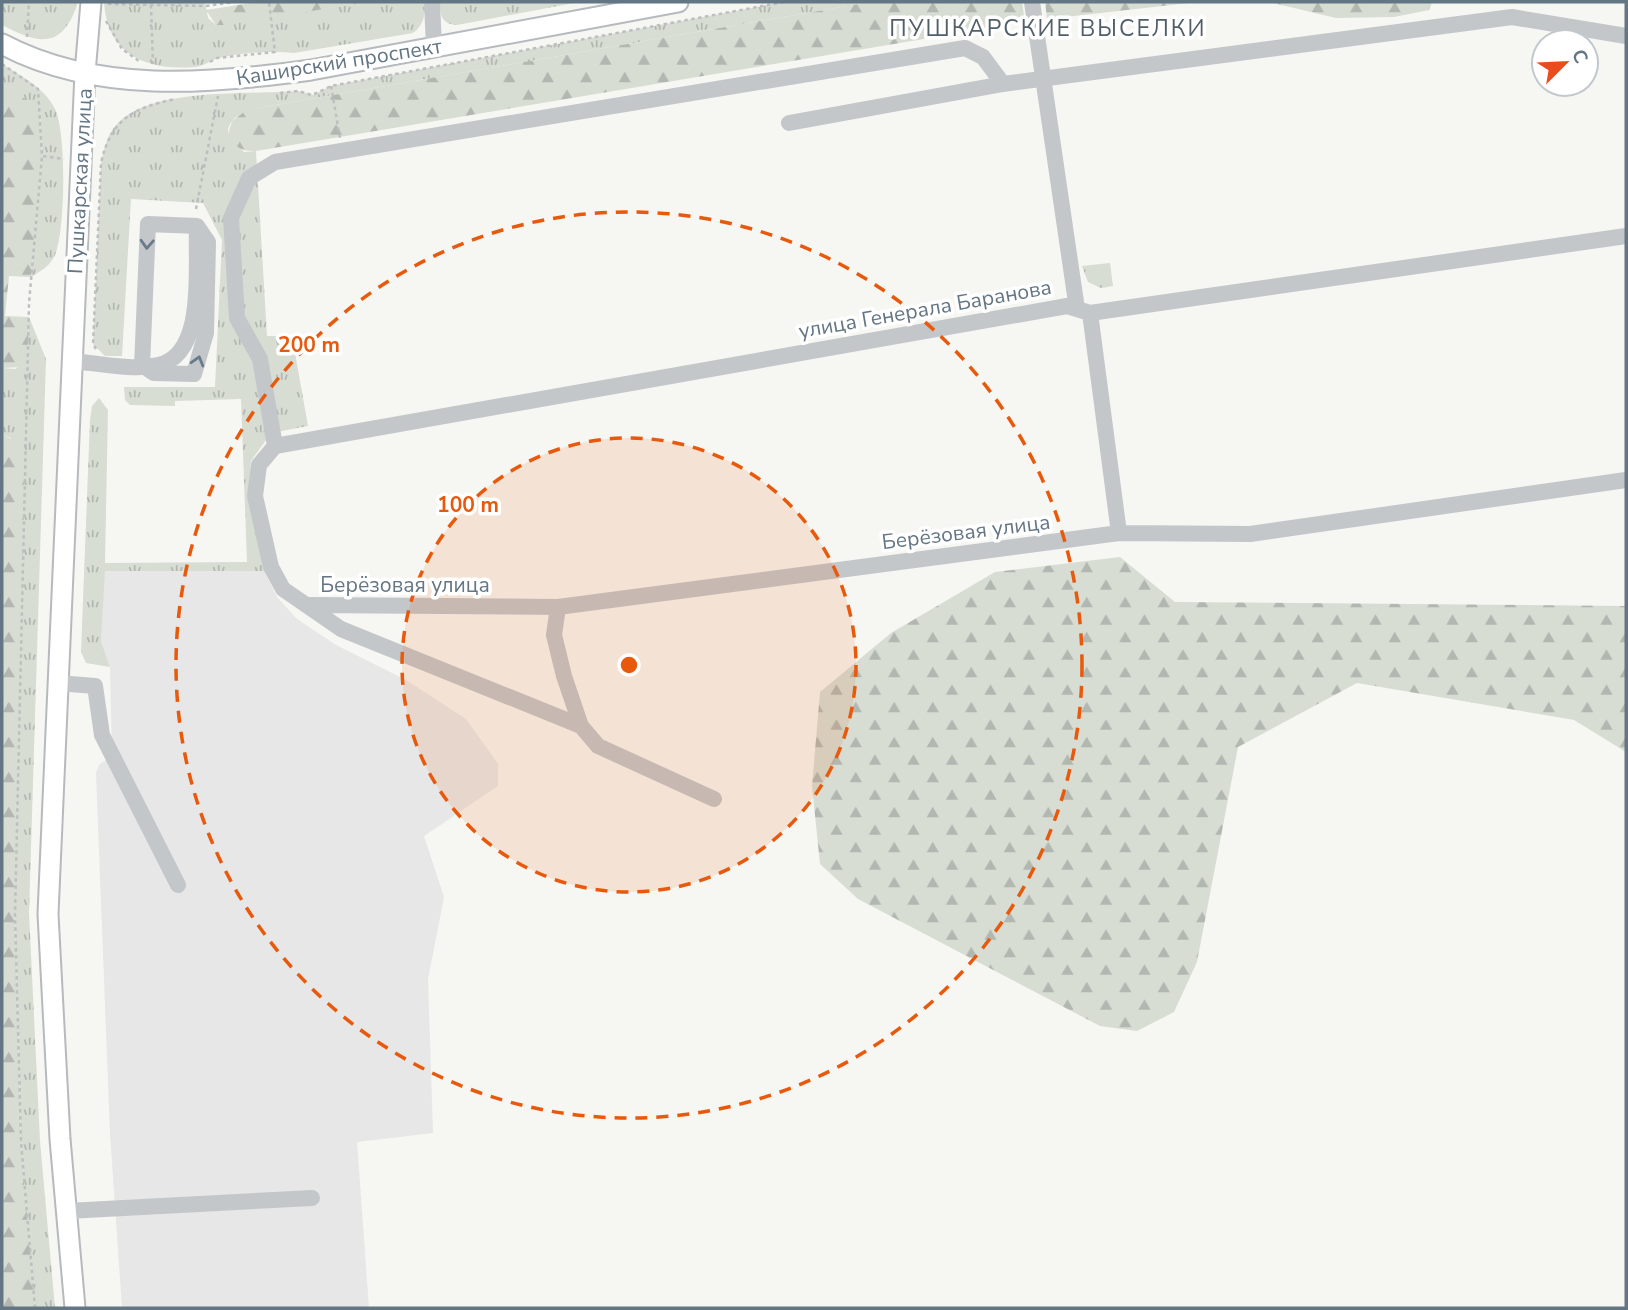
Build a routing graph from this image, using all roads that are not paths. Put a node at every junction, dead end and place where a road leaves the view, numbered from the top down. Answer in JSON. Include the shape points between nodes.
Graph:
{"nodes":[{"id":1,"x":91,"y":2,"type":"edge"},
{"id":2,"x":432,"y":2,"type":"edge"},
{"id":3,"x":678,"y":2,"type":"edge"},
{"id":4,"x":1032,"y":2,"type":"edge"},
{"id":5,"x":1626,"y":36,"type":"edge"},
{"id":6,"x":2,"y":44,"type":"edge"},
{"id":7,"x":433,"y":47,"type":"junction"},
{"id":8,"x":85,"y":73,"type":"junction"},
{"id":9,"x":1044,"y":78,"type":"junction"},
{"id":10,"x":1003,"y":85,"type":"junction"},
{"id":11,"x":789,"y":123,"type":"dead end"},
{"id":12,"x":197,"y":226,"type":"junction"},
{"id":13,"x":1626,"y":236,"type":"edge"},
{"id":14,"x":1084,"y":311,"type":"junction"},
{"id":15,"x":71,"y":361,"type":"junction"},
{"id":16,"x":142,"y":366,"type":"junction"},
{"id":17,"x":275,"y":446,"type":"junction"},
{"id":18,"x":1626,"y":481,"type":"edge"},
{"id":19,"x":1119,"y":533,"type":"junction"},
{"id":20,"x":309,"y":605,"type":"junction"},
{"id":21,"x":558,"y":607,"type":"junction"},
{"id":22,"x":58,"y":683,"type":"junction"},
{"id":23,"x":581,"y":726,"type":"junction"},
{"id":24,"x":714,"y":799,"type":"dead end"},
{"id":25,"x":178,"y":884,"type":"dead end"},
{"id":26,"x":312,"y":1198,"type":"dead end"},
{"id":27,"x":66,"y":1211,"type":"junction"},
{"id":28,"x":75,"y":1308,"type":"edge"}],
"edges":[{"from":1,"to":8,"type":"main road","name":"Пушкарская улица"},
{"from":2,"to":7,"type":"street"},
{"from":3,"to":7,"type":"main road","name":"Каширский проспект"},
{"from":4,"to":9,"type":"street"},
{"from":5,"to":9,"type":"street","via":[[1512,17]]},
{"from":6,"to":8,"type":"main road","name":"Каширский проспект","via":[[32,60]]},
{"from":7,"to":8,"type":"main road","name":"Каширский проспект","via":[[251,79],[165,83]]},
{"from":8,"to":15,"type":"main road","name":"Пушкарская улица"},
{"from":9,"to":10,"type":"street"},
{"from":9,"to":14,"type":"street"},
{"from":10,"to":11,"type":"street"},
{"from":10,"to":17,"type":"street","via":[[983,57],[965,48],[275,162],[249,178],[230,218],[237,318],[260,359]]},
{"from":12,"to":16,"type":"street","via":[[193,330],[185,348],[171,361]]},
{"from":12,"to":16,"type":"street","one_way":true,"via":[[148,224]]},
{"from":16,"to":12,"type":"street","one_way":true,"via":[[154,373],[194,374],[206,333],[208,242]]},
{"from":13,"to":14,"type":"street","name":"улица Генерала Баранова"},
{"from":14,"to":17,"type":"street","name":"улица Генерала Баранова","via":[[1067,306]]},
{"from":14,"to":19,"type":"street"},
{"from":15,"to":16,"type":"street"},
{"from":15,"to":22,"type":"main road","name":"Пушкарская улица"},
{"from":17,"to":20,"type":"street","via":[[259,465],[255,496],[271,567],[283,589]]},
{"from":18,"to":19,"type":"street","name":"Берёзовая улица","via":[[1250,534]]},
{"from":19,"to":21,"type":"street","name":"Берёзовая улица"},
{"from":20,"to":21,"type":"street","name":"Берёзовая улица"},
{"from":20,"to":23,"type":"street","via":[[341,629]]},
{"from":21,"to":23,"type":"street","via":[[554,635]]},
{"from":22,"to":25,"type":"street","via":[[95,686],[102,734]]},
{"from":22,"to":27,"type":"main road","name":"Пушкарская улица","via":[[48,914]]},
{"from":23,"to":24,"type":"street","via":[[598,746]]},
{"from":26,"to":27,"type":"street"},
{"from":27,"to":28,"type":"main road","name":"Пушкарская улица"}]}
